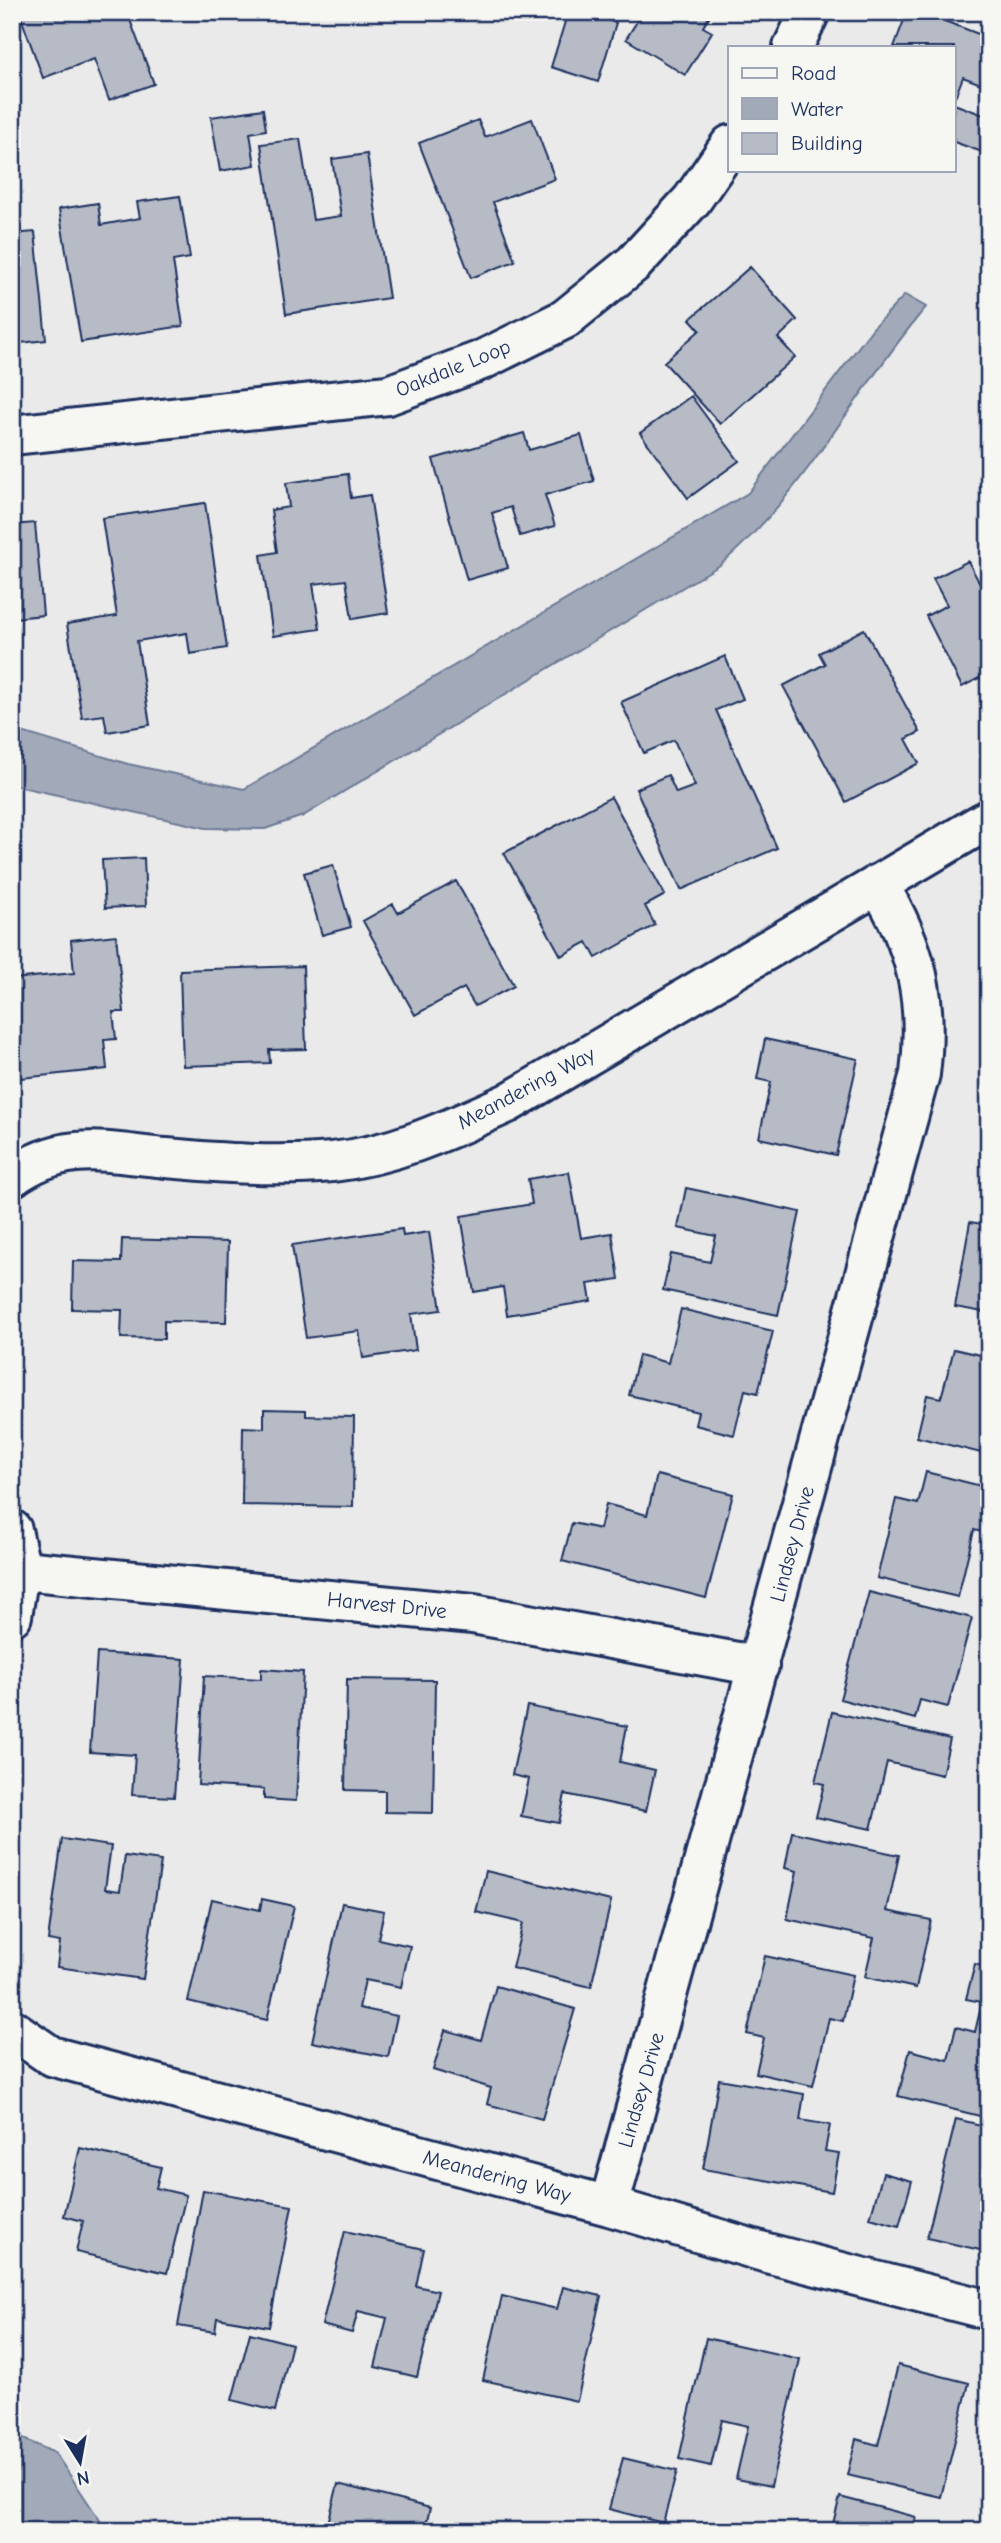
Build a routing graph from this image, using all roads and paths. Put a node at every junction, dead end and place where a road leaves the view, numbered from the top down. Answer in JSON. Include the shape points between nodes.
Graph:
{"nodes":[{"id":1,"x":810,"y":12,"type":"edge"},
{"id":2,"x":793,"y":46,"type":"edge"},
{"id":3,"x":728,"y":148,"type":"edge"},
{"id":4,"x":12,"y":435,"type":"edge"},
{"id":5,"x":989,"y":819,"type":"edge"},
{"id":6,"x":878,"y":884,"type":"junction"},
{"id":7,"x":12,"y":1177,"type":"edge"},
{"id":8,"x":12,"y":1530,"type":"edge"},
{"id":9,"x":16,"y":1568,"type":"edge"},
{"id":10,"x":12,"y":1616,"type":"edge"},
{"id":11,"x":758,"y":1666,"type":"junction"},
{"id":12,"x":12,"y":2029,"type":"edge"},
{"id":13,"x":609,"y":2206,"type":"junction"},
{"id":14,"x":989,"y":2310,"type":"edge"}],
"edges":[{"from":1,"to":2,"type":"street"},
{"from":3,"to":4,"type":"street","name":"Oakdale Loop","via":[[692,200],[634,262],[565,319],[482,360],[388,395]]},
{"from":5,"to":6,"type":"street","name":"Meandering Way"},
{"from":6,"to":7,"type":"street","name":"Meandering Way","via":[[508,1103],[375,1157],[278,1164],[97,1149],[64,1153],[27,1166]]},
{"from":6,"to":11,"type":"street","name":"Lindsey Drive","via":[[897,915],[917,967],[923,1004],[920,1074]]},
{"from":8,"to":9,"type":"street"},
{"from":9,"to":10,"type":"street"},
{"from":9,"to":11,"type":"street","name":"Harvest Drive","via":[[473,1614]]},
{"from":11,"to":13,"type":"street","name":"Lindsey Drive"},
{"from":12,"to":13,"type":"street","name":"Meandering Way","via":[[51,2056]]},
{"from":13,"to":14,"type":"street","name":"Meandering Way","via":[[767,2253]]}]}
